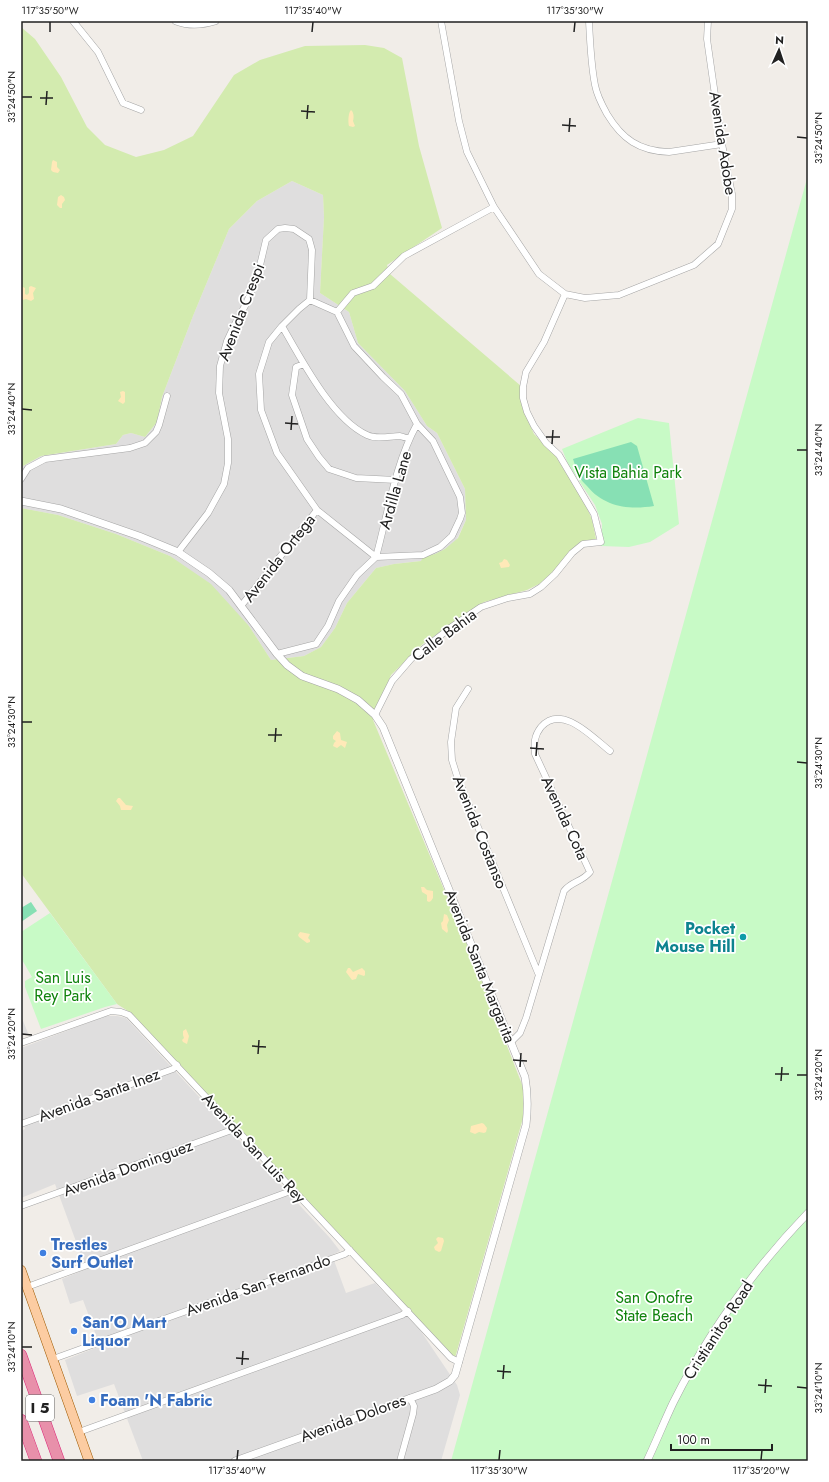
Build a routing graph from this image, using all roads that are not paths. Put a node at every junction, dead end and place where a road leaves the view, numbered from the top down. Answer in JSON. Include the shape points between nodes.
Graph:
{"nodes":[{"id":1,"x":73,"y":21,"type":"edge"},
{"id":2,"x":176,"y":21,"type":"edge"},
{"id":3,"x":215,"y":21,"type":"edge"},
{"id":4,"x":441,"y":21,"type":"edge"},
{"id":5,"x":589,"y":21,"type":"edge"},
{"id":6,"x":708,"y":21,"type":"edge"},
{"id":7,"x":140,"y":110,"type":"dead end"},
{"id":8,"x":722,"y":144,"type":"junction"},
{"id":9,"x":494,"y":207,"type":"junction"},
{"id":10,"x":565,"y":294,"type":"junction"},
{"id":11,"x":310,"y":300,"type":"junction"},
{"id":12,"x":337,"y":312,"type":"junction"},
{"id":13,"x":282,"y":326,"type":"junction"},
{"id":14,"x":304,"y":364,"type":"junction"},
{"id":15,"x":167,"y":396,"type":"dead end"},
{"id":16,"x":417,"y":424,"type":"junction"},
{"id":17,"x":409,"y":438,"type":"junction"},
{"id":18,"x":21,"y":479,"type":"edge"},
{"id":19,"x":396,"y":480,"type":"junction"},
{"id":20,"x":21,"y":500,"type":"edge"},
{"id":21,"x":317,"y":510,"type":"junction"},
{"id":22,"x":178,"y":552,"type":"junction"},
{"id":23,"x":376,"y":558,"type":"junction"},
{"id":24,"x":241,"y":606,"type":"junction"},
{"id":25,"x":277,"y":654,"type":"junction"},
{"id":26,"x":468,"y":689,"type":"dead end"},
{"id":27,"x":376,"y":715,"type":"junction"},
{"id":28,"x":610,"y":751,"type":"dead end"},
{"id":29,"x":538,"y":973,"type":"junction"},
{"id":30,"x":511,"y":1042,"type":"junction"},
{"id":31,"x":21,"y":1043,"type":"edge"},
{"id":32,"x":177,"y":1065,"type":"junction"},
{"id":33,"x":21,"y":1124,"type":"edge"},
{"id":34,"x":234,"y":1127,"type":"junction"},
{"id":35,"x":292,"y":1188,"type":"junction"},
{"id":36,"x":21,"y":1206,"type":"edge"},
{"id":37,"x":808,"y":1212,"type":"edge"},
{"id":38,"x":350,"y":1250,"type":"junction"},
{"id":39,"x":21,"y":1270,"type":"edge"},
{"id":40,"x":27,"y":1287,"type":"junction"},
{"id":41,"x":408,"y":1310,"type":"junction"},
{"id":42,"x":21,"y":1355,"type":"edge"},
{"id":43,"x":53,"y":1359,"type":"junction"},
{"id":44,"x":459,"y":1362,"type":"junction"},
{"id":45,"x":410,"y":1398,"type":"junction"},
{"id":46,"x":21,"y":1420,"type":"edge"},
{"id":47,"x":79,"y":1432,"type":"junction"},
{"id":48,"x":36,"y":1461,"type":"edge"},
{"id":49,"x":60,"y":1461,"type":"edge"},
{"id":50,"x":89,"y":1461,"type":"edge"},
{"id":51,"x":235,"y":1461,"type":"edge"},
{"id":52,"x":400,"y":1461,"type":"edge"},
{"id":53,"x":647,"y":1461,"type":"edge"}],
"edges":[{"from":1,"to":7,"type":"street","via":[[98,52],[123,103]]},
{"from":2,"to":3,"type":"street","via":[[194,25]]},
{"from":4,"to":9,"type":"street","name":"Avenida Adobe","via":[[467,152]]},
{"from":5,"to":8,"type":"street","via":[[595,86],[600,102],[616,128],[626,138],[643,148],[660,152]]},
{"from":6,"to":8,"type":"street","name":"Avenida Adobe","via":[[707,39]]},
{"from":8,"to":10,"type":"street","name":"Avenida Adobe","via":[[732,194],[732,209],[718,244],[694,265],[619,295],[585,298]]},
{"from":9,"to":10,"type":"street","name":"Avenida Adobe","via":[[539,274]]},
{"from":9,"to":12,"type":"street","via":[[404,256],[373,286],[353,294]]},
{"from":10,"to":27,"type":"street","name":"Calle Bahia","via":[[544,342],[526,372],[524,398],[534,426],[546,443],[559,455],[594,514],[601,542],[583,544],[555,574],[530,594],[481,607],[450,628],[411,659],[392,681]]},
{"from":11,"to":12,"type":"street"},
{"from":11,"to":13,"type":"street"},
{"from":11,"to":22,"type":"street","name":"Avenida Crespi","via":[[312,250],[309,239],[294,229],[278,230],[266,240],[257,278],[227,341],[220,366],[219,393],[228,439],[228,463],[224,484],[208,513]]},
{"from":12,"to":16,"type":"street","via":[[354,346],[401,394]]},
{"from":13,"to":14,"type":"street"},
{"from":13,"to":21,"type":"street","via":[[269,342],[259,374],[262,410],[277,453]]},
{"from":14,"to":17,"type":"street","via":[[336,411],[351,425],[368,436]]},
{"from":14,"to":19,"type":"street","via":[[296,367],[292,395],[307,438],[318,458],[329,469],[356,478]]},
{"from":15,"to":18,"type":"street","via":[[156,432],[144,443],[130,448],[45,459],[28,468]]},
{"from":16,"to":17,"type":"street","name":"Ardilla Lane"},
{"from":16,"to":23,"type":"street","via":[[433,442],[458,493],[461,504],[460,519],[452,536],[440,547],[423,555]]},
{"from":17,"to":19,"type":"street","name":"Ardilla Lane"},
{"from":19,"to":23,"type":"street","name":"Ardilla Lane"},
{"from":20,"to":22,"type":"street","name":"Avenida Santa Margarita","via":[[61,509]]},
{"from":21,"to":23,"type":"street"},
{"from":21,"to":24,"type":"street","name":"Avenida Ortega"},
{"from":22,"to":24,"type":"street","name":"Avenida Santa Margarita","via":[[209,573]]},
{"from":23,"to":25,"type":"street","via":[[357,575],[339,600],[328,626],[316,644]]},
{"from":24,"to":25,"type":"street","name":"Avenida Santa Margarita"},
{"from":25,"to":27,"type":"street","name":"Avenida Santa Margarita","via":[[302,676],[338,689],[358,700]]},
{"from":26,"to":29,"type":"street","name":"Avenida Costanso","via":[[456,708],[451,742],[452,760]]},
{"from":27,"to":30,"type":"street","name":"Avenida Santa Margarita"},
{"from":28,"to":29,"type":"street","name":"Avenida Cota","via":[[572,721],[561,718],[550,720],[536,734],[535,754],[590,872],[586,877],[569,885],[564,892]]},
{"from":29,"to":30,"type":"street","name":"Avenida Cota","via":[[526,1018],[520,1033]]},
{"from":30,"to":44,"type":"street","name":"Avenida Santa Margarita","via":[[528,1090],[526,1125]]},
{"from":31,"to":32,"type":"street","name":"Avenida San Luis Rey","via":[[110,1011],[121,1012],[129,1015]]},
{"from":32,"to":33,"type":"street","name":"Avenida Santa Inez"},
{"from":32,"to":34,"type":"street","name":"Avenida San Luis Rey"},
{"from":34,"to":35,"type":"street","name":"Avenida San Luis Rey"},
{"from":34,"to":36,"type":"street","name":"Avenida Dominguez","via":[[229,1131]]},
{"from":35,"to":38,"type":"street","name":"Avenida San Luis Rey"},
{"from":35,"to":40,"type":"street","via":[[288,1192]]},
{"from":37,"to":53,"type":"street","name":"Cristianitos Road","via":[[753,1275],[720,1323],[673,1402]]},
{"from":38,"to":41,"type":"street","name":"Avenida San Luis Rey"},
{"from":38,"to":43,"type":"street","name":"Avenida San Fernando","via":[[337,1257]]},
{"from":39,"to":40,"type":"main road"},
{"from":40,"to":43,"type":"main road"},
{"from":41,"to":44,"type":"street","name":"Avenida San Luis Rey","via":[[451,1358]]},
{"from":41,"to":47,"type":"street","via":[[402,1315]]},
{"from":42,"to":49,"type":"highway","number":"I 5"},
{"from":43,"to":47,"type":"main road"},
{"from":44,"to":45,"type":"street","name":"Avenida Dolores","via":[[450,1382]]},
{"from":45,"to":51,"type":"street","name":"Avenida Dolores"},
{"from":45,"to":52,"type":"street","via":[[414,1406],[413,1414]]},
{"from":46,"to":48,"type":"highway","number":"I 5"},
{"from":47,"to":50,"type":"main road"}]}
